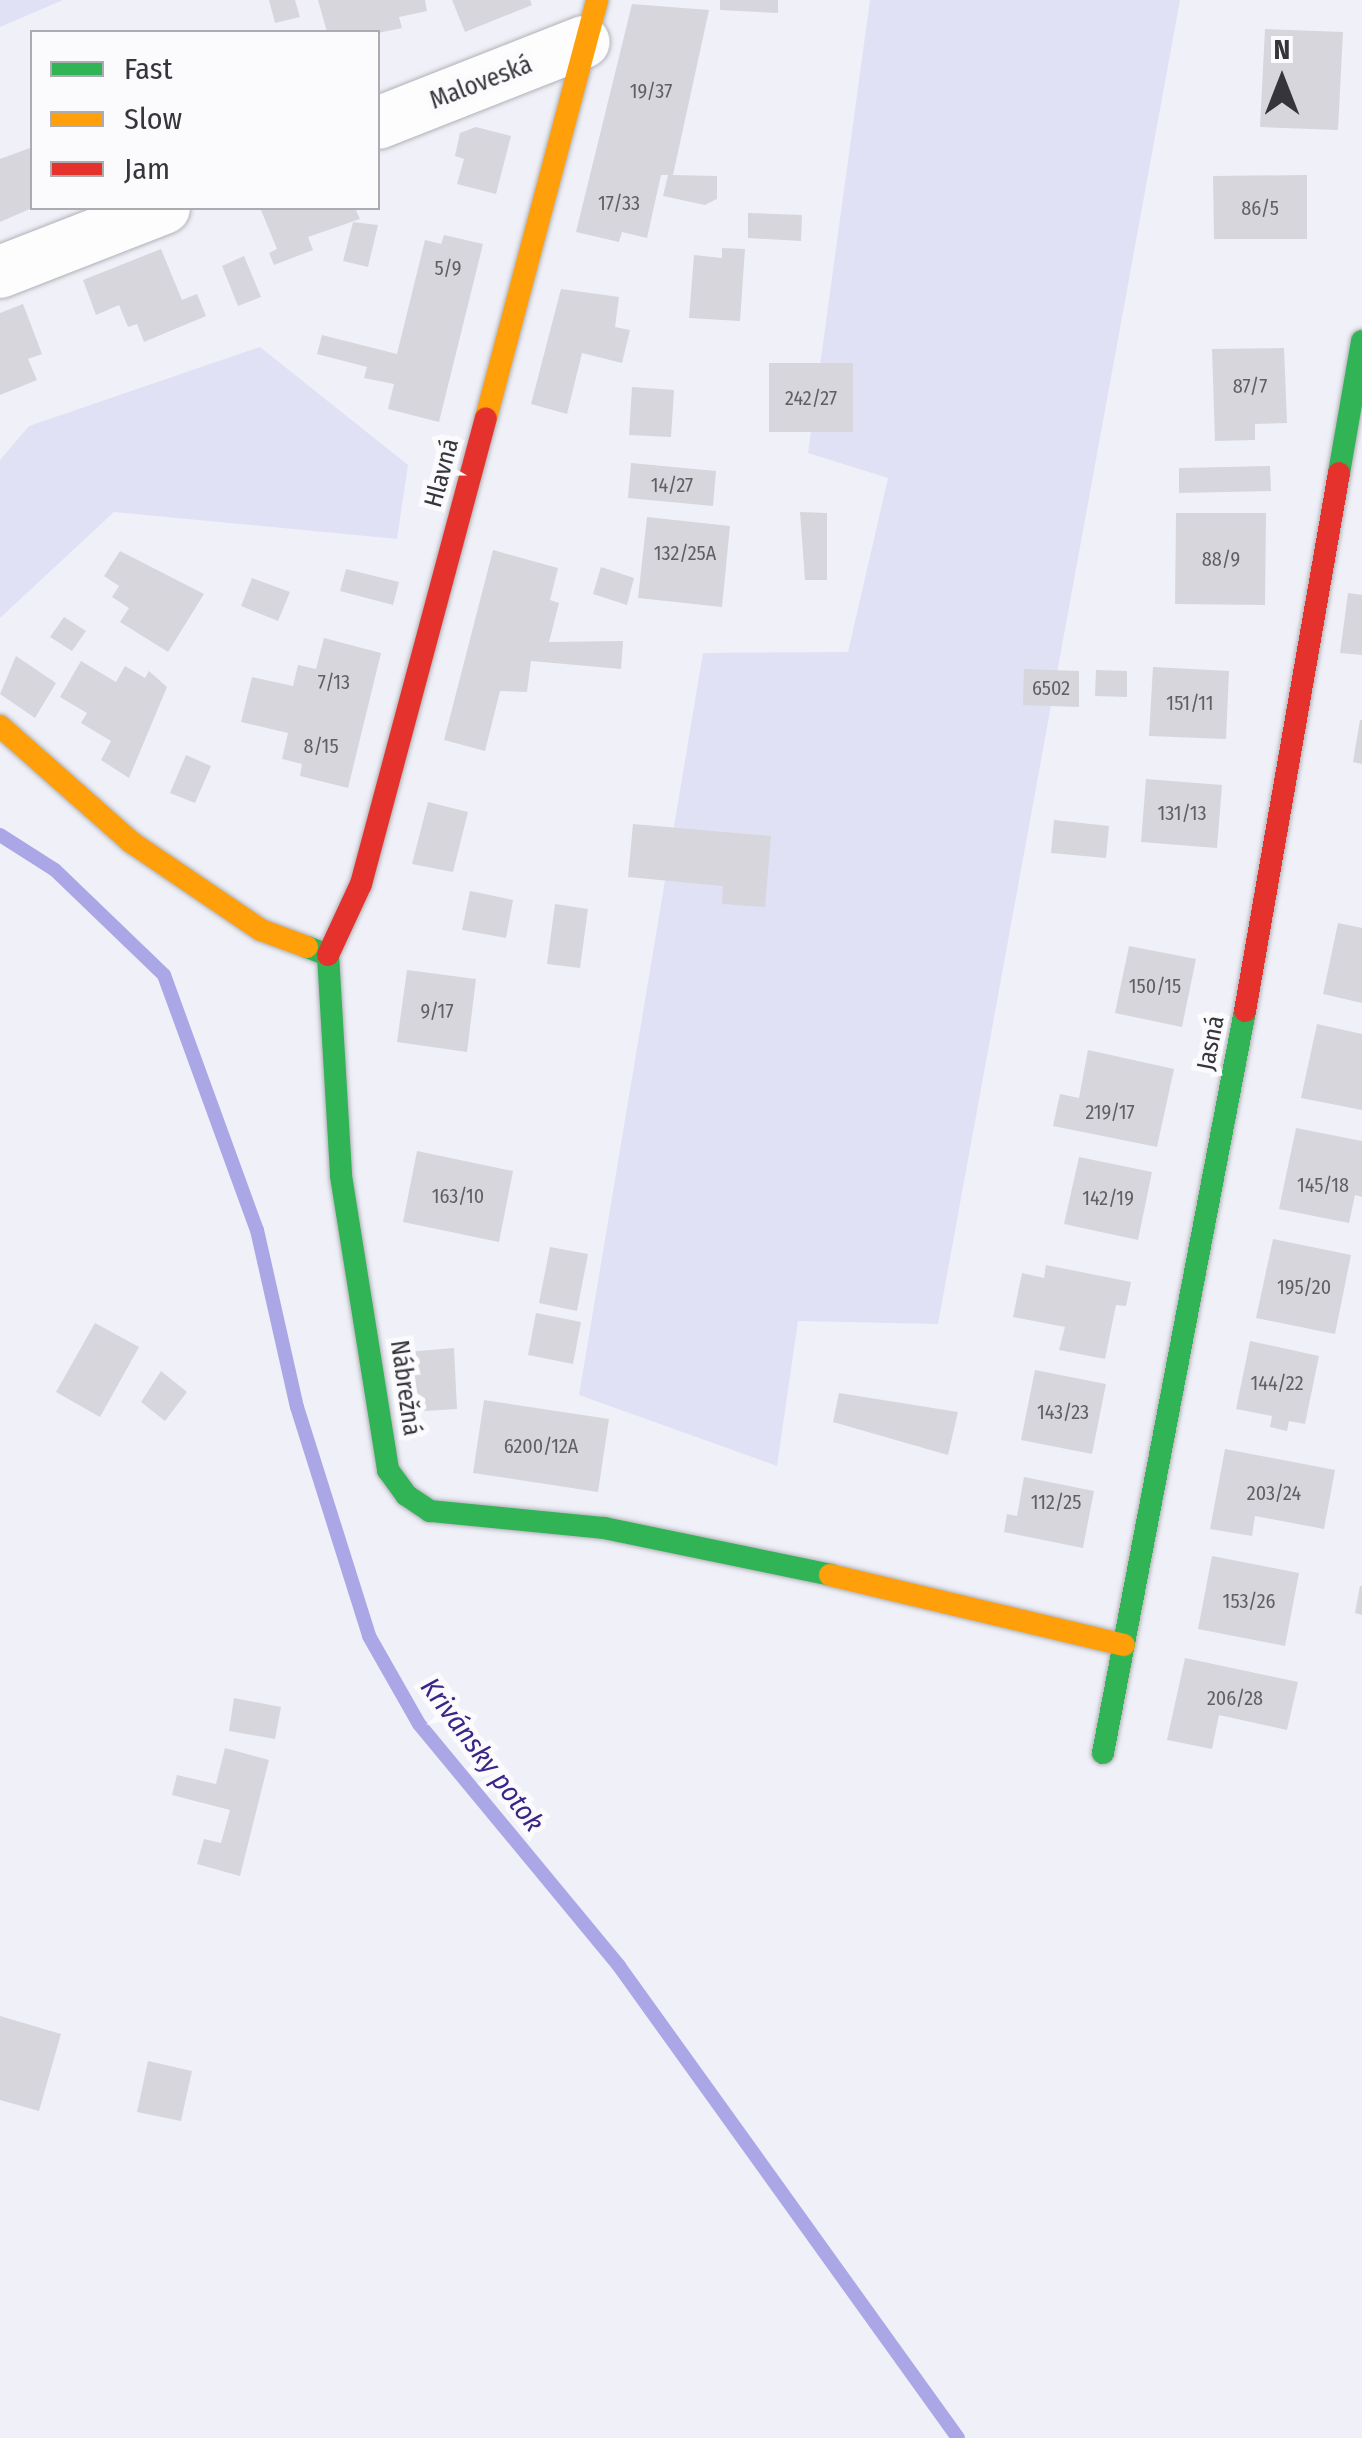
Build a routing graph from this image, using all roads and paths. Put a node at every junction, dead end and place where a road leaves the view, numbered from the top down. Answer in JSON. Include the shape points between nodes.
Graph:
{"nodes":[{"id":1,"x":590,"y":21,"type":"edge"},
{"id":2,"x":380,"y":123,"type":"edge"},
{"id":3,"x":159,"y":210,"type":"edge"},
{"id":4,"x":0,"y":272,"type":"edge"},
{"id":5,"x":1362,"y":341,"type":"edge"},
{"id":6,"x":0,"y":726,"type":"edge"},
{"id":7,"x":328,"y":955,"type":"junction"},
{"id":8,"x":1124,"y":1645,"type":"junction"},
{"id":9,"x":1103,"y":1753,"type":"dead end"}],
"edges":[{"from":1,"to":2,"type":"street","name":"Maloveská"},
{"from":1,"to":7,"type":"street","name":"Hlavná","via":[[362,884]]},
{"from":3,"to":4,"type":"street"},
{"from":5,"to":8,"type":"street","name":"Jasná","via":[[1268,893]]},
{"from":6,"to":7,"type":"street","via":[[130,842],[261,930]]},
{"from":7,"to":8,"type":"street","name":"Nábrežná","via":[[341,1176],[388,1470],[406,1495],[430,1511],[604,1528],[724,1550]]},
{"from":8,"to":9,"type":"street","name":"Jasná"}]}
